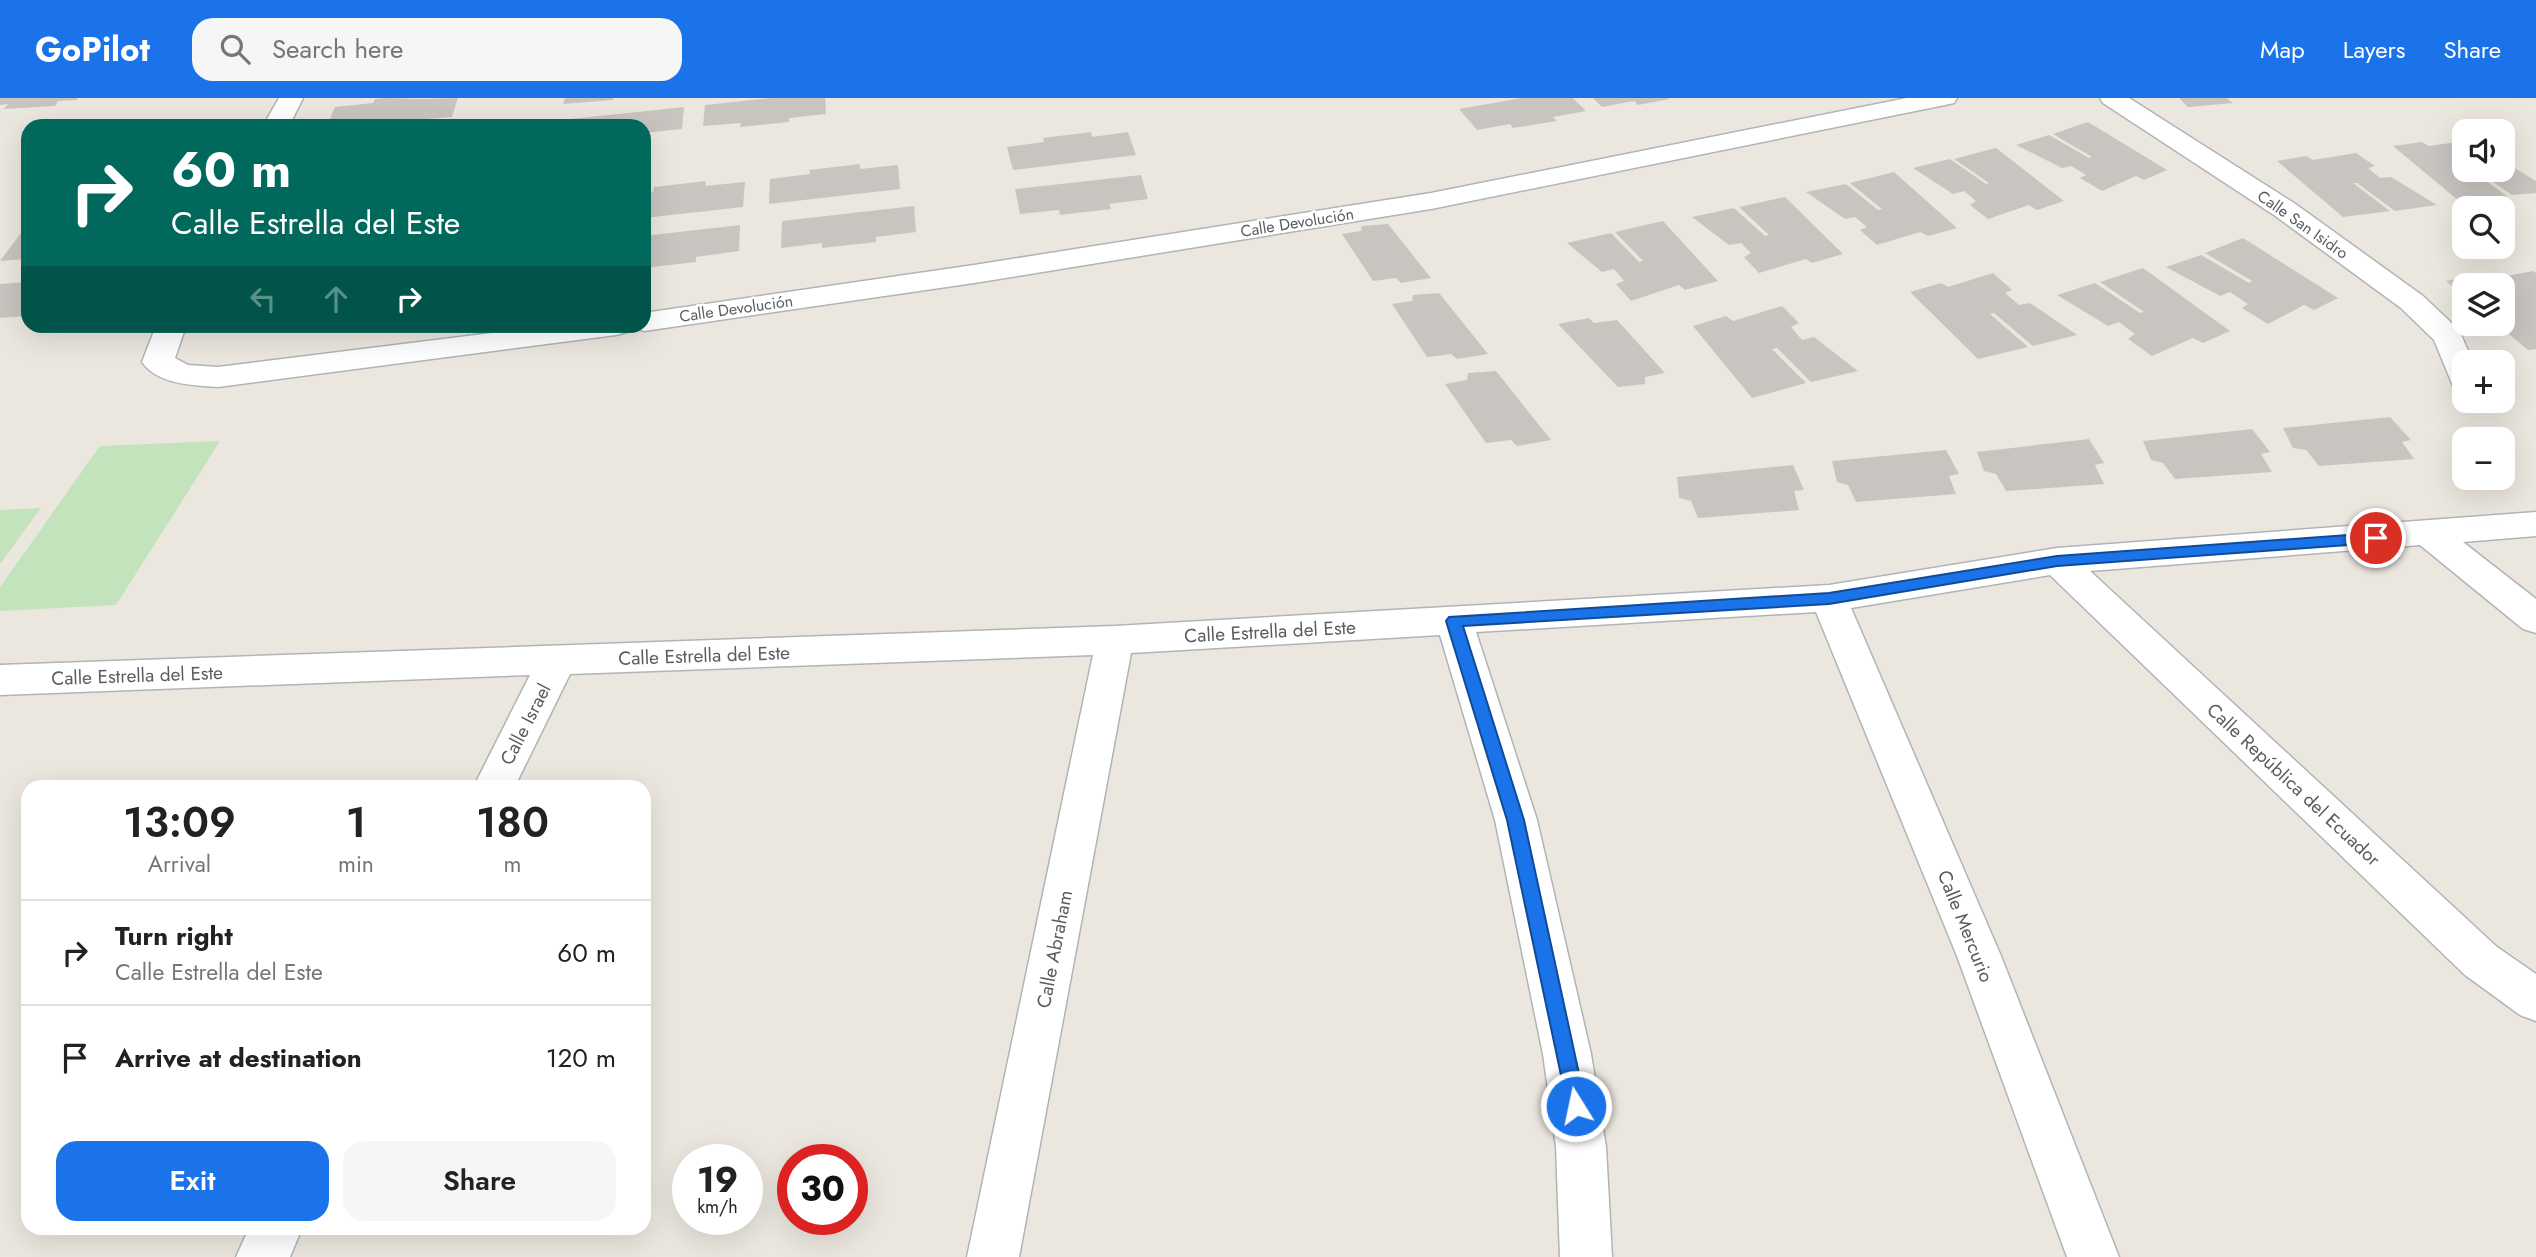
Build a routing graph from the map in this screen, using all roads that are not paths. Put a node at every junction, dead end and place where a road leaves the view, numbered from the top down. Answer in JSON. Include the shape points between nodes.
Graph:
{"nodes":[{"id":1,"x":291,"y":98,"type":"edge"},
{"id":2,"x":1945,"y":98,"type":"edge"},
{"id":3,"x":2112,"y":98,"type":"edge"},
{"id":4,"x":280,"y":119,"type":"edge"},
{"id":5,"x":651,"y":320,"type":"edge"},
{"id":6,"x":168,"y":333,"type":"edge"},
{"id":7,"x":562,"y":333,"type":"edge"},
{"id":8,"x":2453,"y":350,"type":"edge"},
{"id":9,"x":2536,"y":524,"type":"edge"},
{"id":10,"x":2429,"y":534,"type":"junction"},
{"id":11,"x":2057,"y":561,"type":"junction"},
{"id":12,"x":1829,"y":598,"type":"junction"},
{"id":13,"x":2536,"y":620,"type":"edge"},
{"id":14,"x":1454,"y":621,"type":"junction"},
{"id":15,"x":1115,"y":640,"type":"junction"},
{"id":16,"x":556,"y":660,"type":"junction"},
{"id":17,"x":0,"y":680,"type":"edge"},
{"id":18,"x":497,"y":780,"type":"edge"},
{"id":19,"x":2536,"y":1000,"type":"edge"},
{"id":20,"x":273,"y":1235,"type":"edge"},
{"id":21,"x":262,"y":1257,"type":"edge"},
{"id":22,"x":993,"y":1257,"type":"edge"},
{"id":23,"x":1586,"y":1257,"type":"edge"},
{"id":24,"x":2093,"y":1257,"type":"edge"}],
"edges":[{"from":1,"to":4,"type":"street"},
{"from":2,"to":5,"type":"street","name":"Calle Devolución","via":[[1431,201]]},
{"from":3,"to":8,"type":"street","name":"Calle San Isidro","via":[[2284,209],[2412,302],[2448,337]]},
{"from":6,"to":7,"type":"street","via":[[158,362],[182,374],[218,377]]},
{"from":9,"to":10,"type":"street","name":"Calle Estrella del Este"},
{"from":10,"to":11,"type":"street","name":"Calle Estrella del Este"},
{"from":10,"to":13,"type":"street"},
{"from":11,"to":12,"type":"street","name":"Calle Estrella del Este"},
{"from":11,"to":19,"type":"street","name":"Calle República del Ecuador","via":[[2481,961]]},
{"from":12,"to":14,"type":"street","name":"Calle Estrella del Este"},
{"from":12,"to":24,"type":"street","name":"Calle Mercurio","via":[[1979,957]]},
{"from":14,"to":15,"type":"street","name":"Calle Estrella del Este"},
{"from":14,"to":23,"type":"street","via":[[1516,820],[1567,1054],[1581,1147]]},
{"from":15,"to":16,"type":"street","name":"Calle Estrella del Este"},
{"from":15,"to":22,"type":"street","name":"Calle Abraham"},
{"from":16,"to":17,"type":"street","name":"Calle Estrella del Este"},
{"from":16,"to":18,"type":"street","name":"Calle Israel"},
{"from":20,"to":21,"type":"street"}]}
